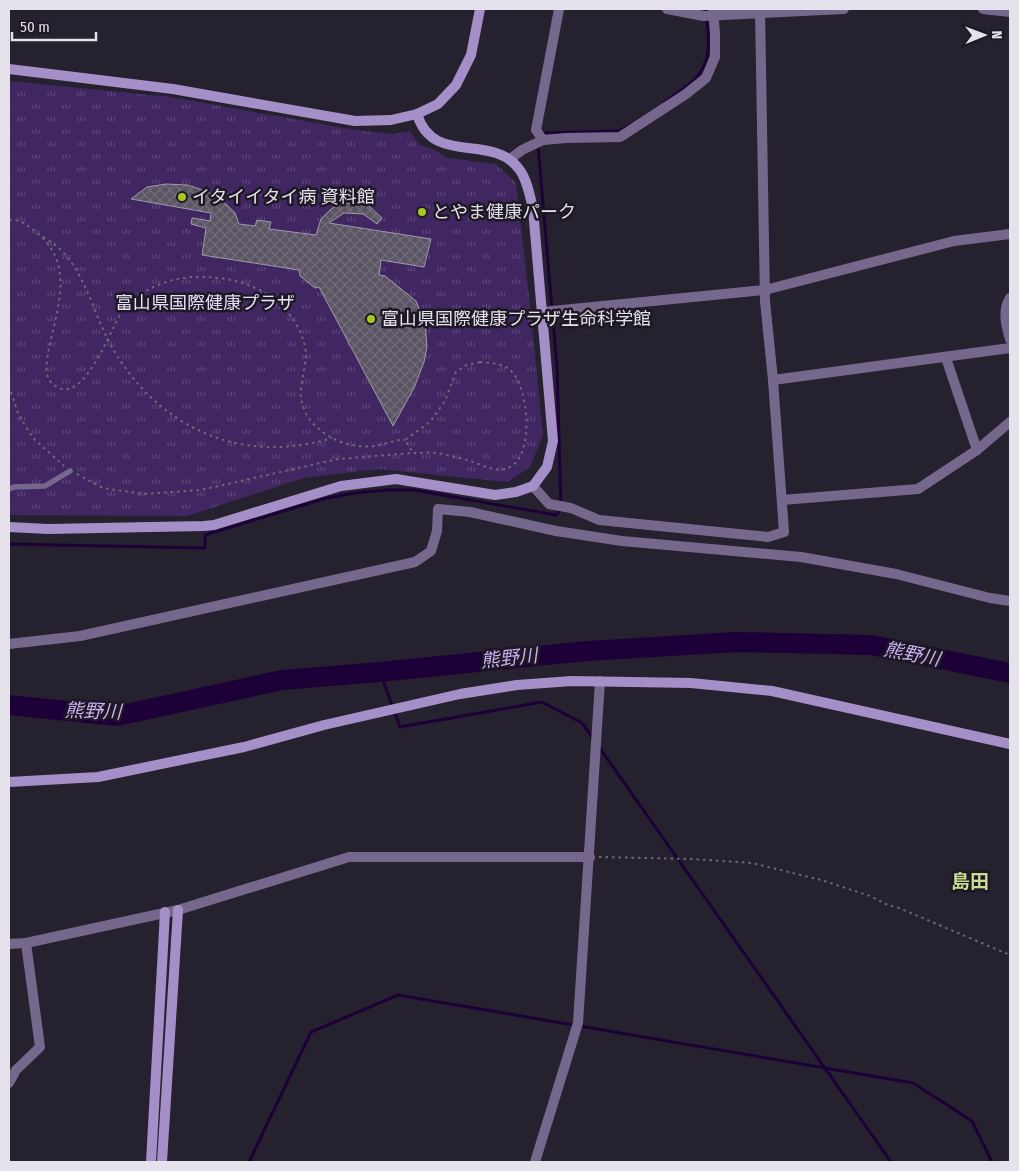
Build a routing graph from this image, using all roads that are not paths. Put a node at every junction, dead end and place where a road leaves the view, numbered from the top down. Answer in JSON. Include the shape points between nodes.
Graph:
{"nodes":[{"id":1,"x":480,"y":9,"type":"edge"},
{"id":2,"x":559,"y":9,"type":"edge"},
{"id":3,"x":667,"y":9,"type":"edge"},
{"id":4,"x":844,"y":9,"type":"edge"},
{"id":5,"x":983,"y":9,"type":"edge"},
{"id":6,"x":760,"y":11,"type":"edge"},
{"id":7,"x":1010,"y":12,"type":"edge"},
{"id":8,"x":711,"y":14,"type":"edge"},
{"id":9,"x":9,"y":69,"type":"edge"},
{"id":10,"x":417,"y":114,"type":"junction"},
{"id":11,"x":543,"y":140,"type":"junction"},
{"id":12,"x":510,"y":159,"type":"junction"},
{"id":13,"x":1010,"y":234,"type":"edge"},
{"id":14,"x":765,"y":290,"type":"junction"},
{"id":15,"x":1010,"y":298,"type":"edge"},
{"id":16,"x":542,"y":312,"type":"junction"},
{"id":17,"x":1010,"y":339,"type":"edge"},
{"id":18,"x":1010,"y":348,"type":"edge"},
{"id":19,"x":946,"y":358,"type":"junction"},
{"id":20,"x":773,"y":380,"type":"junction"},
{"id":21,"x":1010,"y":422,"type":"edge"},
{"id":22,"x":977,"y":450,"type":"junction"},
{"id":23,"x":70,"y":471,"type":"road end"},
{"id":24,"x":533,"y":486,"type":"junction"},
{"id":25,"x":9,"y":489,"type":"edge"},
{"id":26,"x":782,"y":500,"type":"junction"},
{"id":27,"x":9,"y":527,"type":"edge"},
{"id":28,"x":1010,"y":601,"type":"edge"},
{"id":29,"x":9,"y":644,"type":"edge"},
{"id":30,"x":600,"y":680,"type":"junction"},
{"id":31,"x":1010,"y":744,"type":"edge"},
{"id":32,"x":9,"y":782,"type":"edge"},
{"id":33,"x":590,"y":857,"type":"junction"},
{"id":34,"x":178,"y":910,"type":"junction"},
{"id":35,"x":165,"y":912,"type":"junction"},
{"id":36,"x":26,"y":943,"type":"junction"},
{"id":37,"x":9,"y":944,"type":"edge"},
{"id":38,"x":9,"y":1083,"type":"edge"},
{"id":39,"x":151,"y":1162,"type":"edge"},
{"id":40,"x":162,"y":1162,"type":"edge"},
{"id":41,"x":536,"y":1162,"type":"edge"}],
"edges":[{"from":1,"to":10,"type":"street","via":[[471,55],[456,85],[438,104]]},
{"from":2,"to":11,"type":"street","via":[[536,130]]},
{"from":3,"to":8,"type":"street"},
{"from":4,"to":6,"type":"street"},
{"from":5,"to":7,"type":"street"},
{"from":6,"to":8,"type":"street"},
{"from":6,"to":14,"type":"street"},
{"from":8,"to":11,"type":"street","via":[[714,57],[706,78],[686,94],[620,137]]},
{"from":9,"to":10,"type":"street","via":[[173,88],[355,121],[391,120]]},
{"from":10,"to":12,"type":"street","via":[[424,131],[438,142],[501,153]]},
{"from":11,"to":12,"type":"street"},
{"from":12,"to":16,"type":"street","via":[[523,175],[531,201]]},
{"from":13,"to":14,"type":"street","via":[[954,241]]},
{"from":14,"to":16,"type":"street"},
{"from":14,"to":20,"type":"street"},
{"from":15,"to":17,"type":"street","via":[[1005,316]]},
{"from":16,"to":24,"type":"street","via":[[553,441],[547,467]]},
{"from":18,"to":19,"type":"street"},
{"from":19,"to":20,"type":"street"},
{"from":19,"to":22,"type":"street"},
{"from":20,"to":26,"type":"street"},
{"from":21,"to":22,"type":"street"},
{"from":22,"to":26,"type":"street","via":[[918,489]]},
{"from":23,"to":25,"type":"lane","via":[[44,486]]},
{"from":24,"to":26,"type":"street","via":[[549,504],[571,508],[599,520],[768,537],[784,532]]},
{"from":24,"to":27,"type":"street","via":[[495,495],[396,479],[341,486],[204,526]]},
{"from":28,"to":29,"type":"street","via":[[896,574],[801,557],[622,541],[556,531],[470,512],[438,509],[437,531],[431,551],[416,562],[80,636]]},
{"from":30,"to":31,"type":"street","via":[[691,683],[772,691]]},
{"from":30,"to":32,"type":"street","via":[[517,685],[460,694],[244,747],[98,777]]},
{"from":30,"to":33,"type":"street"},
{"from":33,"to":34,"type":"street","via":[[350,857]]},
{"from":33,"to":41,"type":"street","via":[[578,1023]]},
{"from":34,"to":35,"type":"street"},
{"from":34,"to":40,"type":"street"},
{"from":35,"to":36,"type":"street"},
{"from":35,"to":39,"type":"street"},
{"from":36,"to":37,"type":"street"},
{"from":36,"to":38,"type":"street","via":[[40,1047],[16,1070]]}]}
